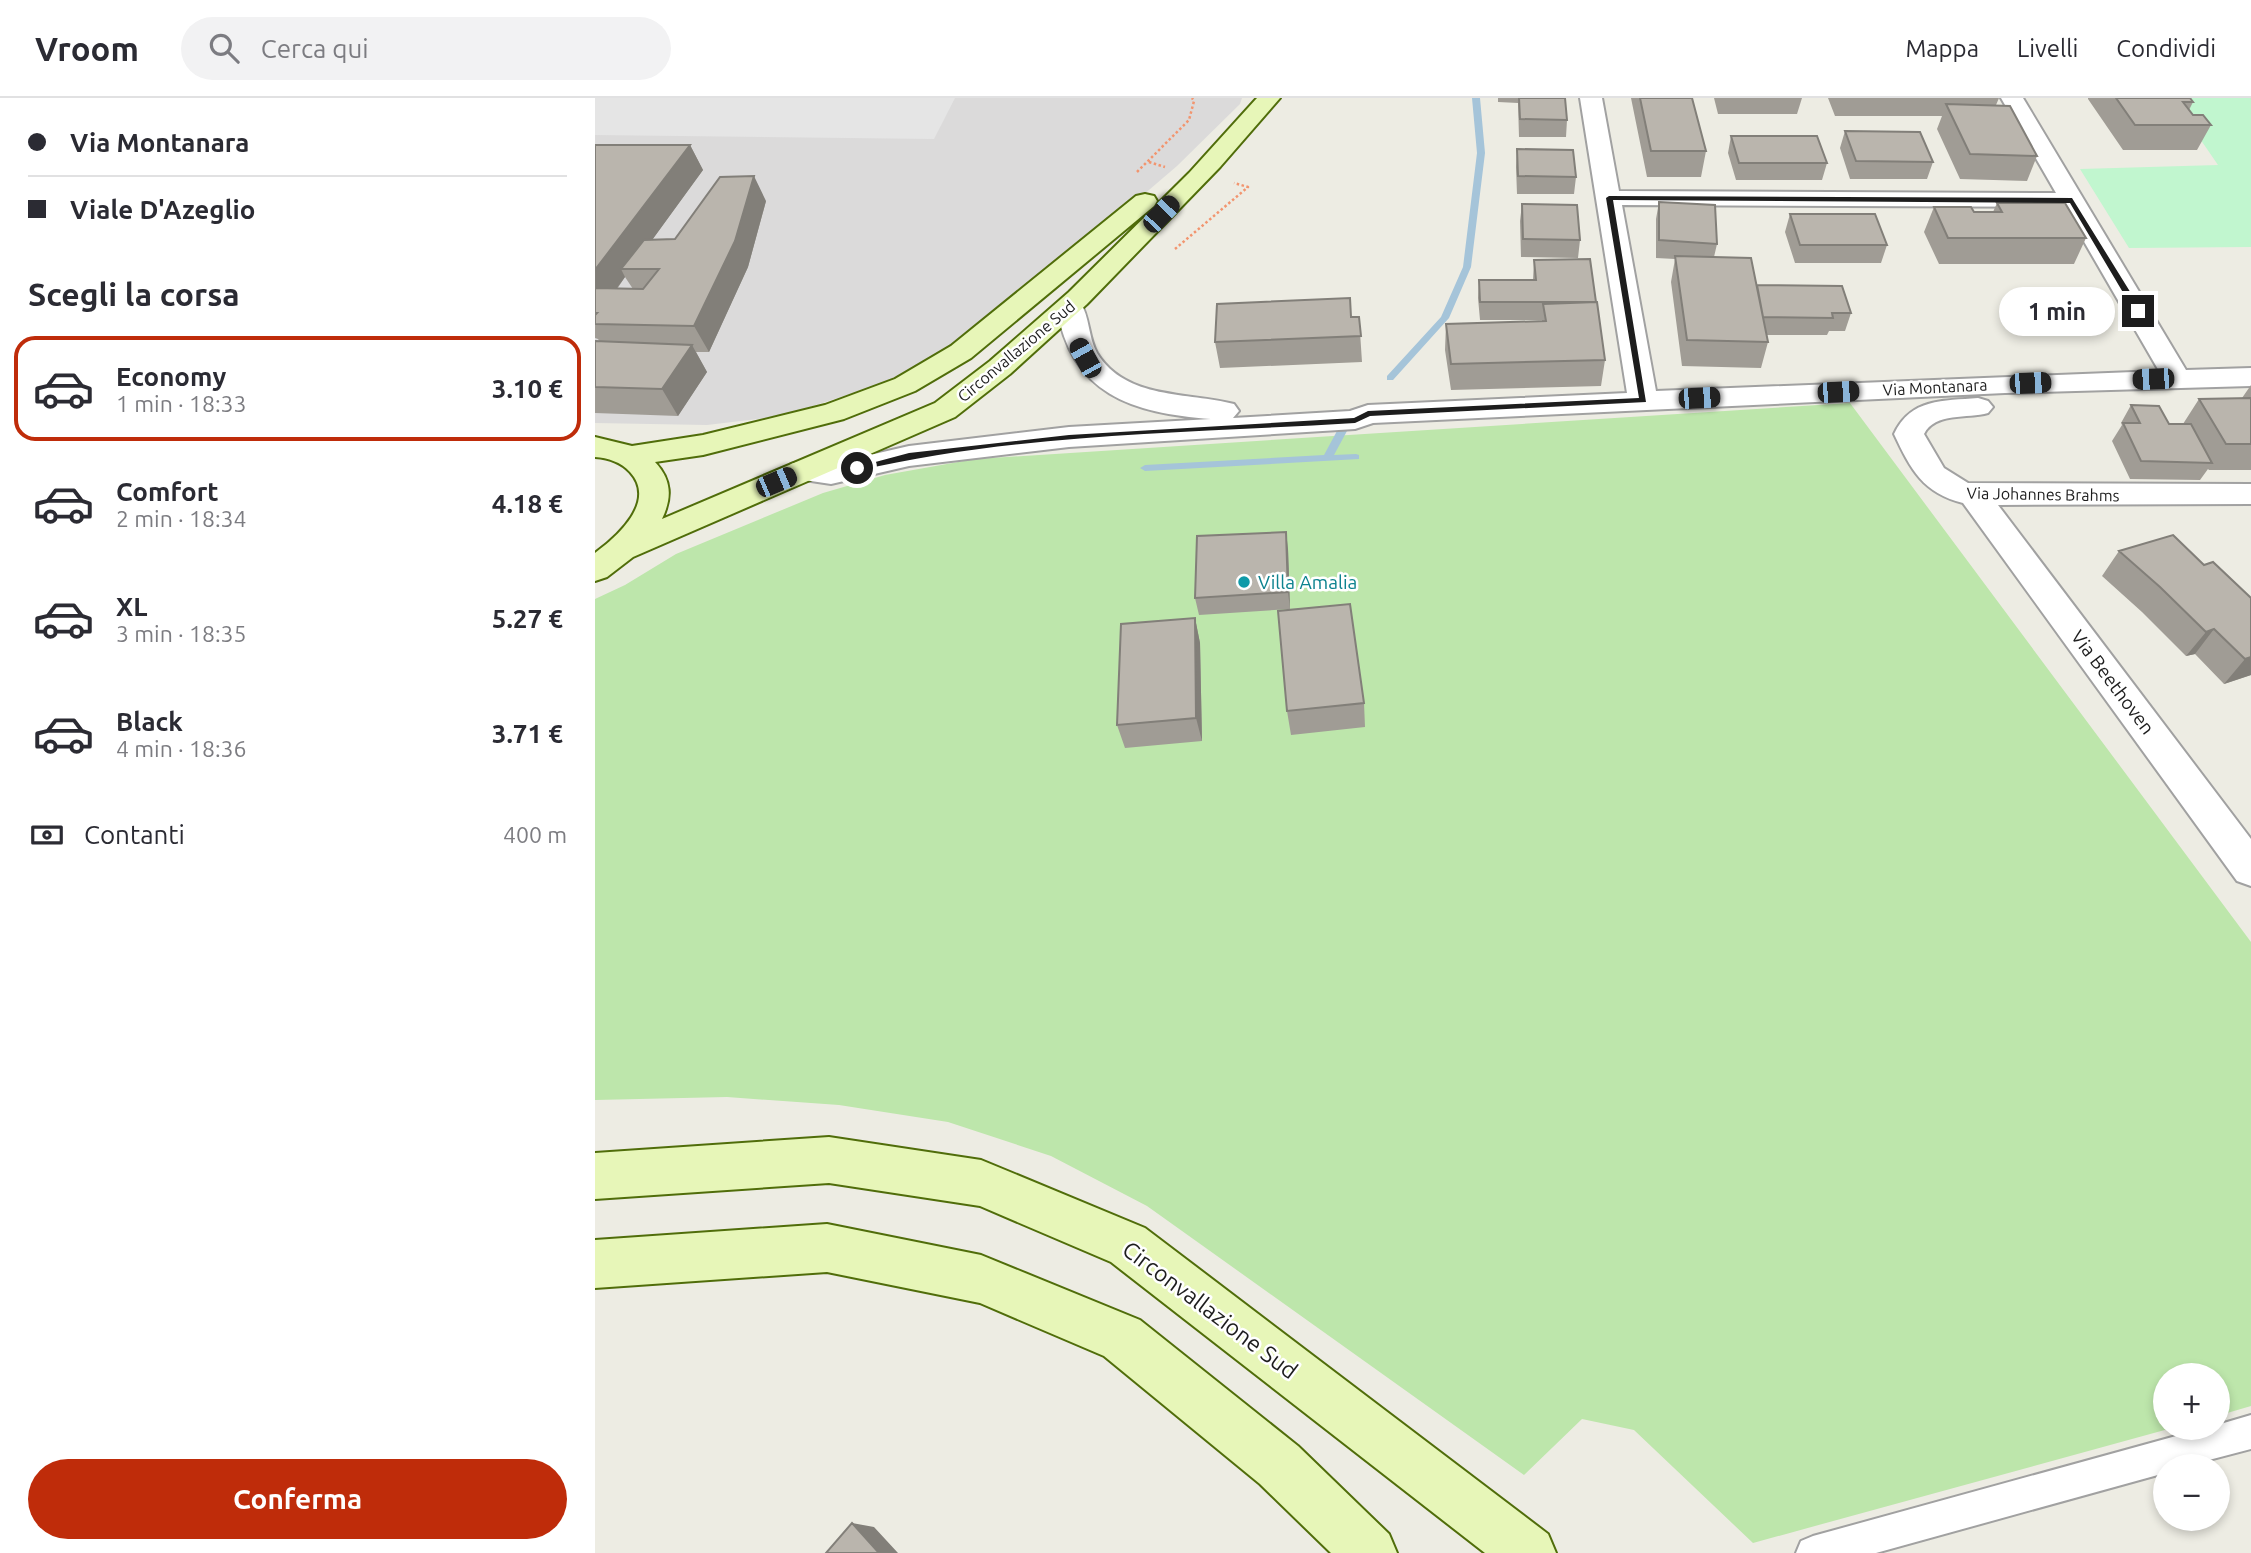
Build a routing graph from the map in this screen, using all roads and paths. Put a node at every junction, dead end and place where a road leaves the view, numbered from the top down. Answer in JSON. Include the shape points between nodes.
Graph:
{"nodes":[{"id":1,"x":1192,"y":98,"type":"edge"},
{"id":2,"x":1241,"y":98,"type":"edge"},
{"id":3,"x":1269,"y":98,"type":"edge"},
{"id":4,"x":1591,"y":98,"type":"edge"},
{"id":5,"x":2012,"y":98,"type":"edge"},
{"id":6,"x":1149,"y":162,"type":"junction"},
{"id":7,"x":1168,"y":167,"type":"dead end"},
{"id":8,"x":1128,"y":179,"type":"dead end"},
{"id":9,"x":1223,"y":179,"type":"dead end"},
{"id":10,"x":1609,"y":198,"type":"junction"},
{"id":11,"x":2072,"y":200,"type":"junction"},
{"id":12,"x":1174,"y":251,"type":"dead end"},
{"id":13,"x":1070,"y":308,"type":"junction"},
{"id":14,"x":2251,"y":377,"type":"edge"},
{"id":15,"x":2177,"y":378,"type":"junction"},
{"id":16,"x":2005,"y":384,"type":"junction"},
{"id":17,"x":1643,"y":401,"type":"junction"},
{"id":18,"x":1368,"y":414,"type":"junction"},
{"id":19,"x":595,"y":447,"type":"edge"},
{"id":20,"x":630,"y":456,"type":"junction"},
{"id":21,"x":802,"y":471,"type":"junction"},
{"id":22,"x":2251,"y":494,"type":"edge"},
{"id":23,"x":1974,"y":495,"type":"junction"},
{"id":24,"x":623,"y":549,"type":"junction"},
{"id":25,"x":595,"y":569,"type":"edge"},
{"id":26,"x":2251,"y":869,"type":"edge"},
{"id":27,"x":595,"y":1176,"type":"edge"},
{"id":28,"x":595,"y":1264,"type":"edge"},
{"id":29,"x":2251,"y":1432,"type":"edge"},
{"id":30,"x":1370,"y":1553,"type":"edge"},
{"id":31,"x":1528,"y":1553,"type":"edge"},
{"id":32,"x":1813,"y":1553,"type":"edge"}],
"edges":[{"from":1,"to":6,"type":"path","via":[[1189,120]]},
{"from":2,"to":20,"type":"main road","name":"Circonvallazione Sud","via":[[1205,151],[961,352],[905,385],[834,412],[703,445]]},
{"from":3,"to":13,"type":"main road","name":"Circonvallazione Sud"},
{"from":4,"to":10,"type":"street"},
{"from":5,"to":11,"type":"street"},
{"from":6,"to":7,"type":"path"},
{"from":6,"to":8,"type":"path"},
{"from":9,"to":12,"type":"path","via":[[1248,187]]},
{"from":10,"to":11,"type":"street"},
{"from":10,"to":17,"type":"street"},
{"from":11,"to":15,"type":"street"},
{"from":13,"to":18,"type":"street","name":"Via Montanara","via":[[1074,338],[1085,358],[1119,387],[1138,396],[1196,410],[1355,408]]},
{"from":13,"to":21,"type":"main road","name":"Circonvallazione Sud","via":[[944,410]]},
{"from":14,"to":15,"type":"street","name":"Via Montanara"},
{"from":15,"to":16,"type":"street","name":"Via Montanara"},
{"from":16,"to":17,"type":"street","name":"Via Montanara"},
{"from":16,"to":23,"type":"street","name":"Via Johannes Brahms","via":[[2008,398],[2003,404],[1924,415],[1909,434],[1924,465],[1942,484]]},
{"from":17,"to":18,"type":"street","name":"Via Montanara"},
{"from":18,"to":21,"type":"street","name":"Via Montanara","via":[[1355,420],[989,445],[909,456],[831,474]]},
{"from":19,"to":20,"type":"main road","name":"Circonvallazione Sud"},
{"from":20,"to":24,"type":"main road","name":"Circonvallazione Sud","via":[[653,480],[655,496],[645,522]]},
{"from":21,"to":24,"type":"main road","name":"Circonvallazione Sud"},
{"from":22,"to":23,"type":"street","name":"Via Johannes Brahms"},
{"from":23,"to":26,"type":"street","name":"Via Beethoven"},
{"from":24,"to":25,"type":"main road","name":"Circonvallazione Sud"},
{"from":27,"to":31,"type":"main road","name":"Circonvallazione Sud","via":[[829,1160],[981,1183],[1128,1245]]},
{"from":28,"to":30,"type":"main road","via":[[827,1248],[981,1279],[1122,1338],[1279,1465]]},
{"from":29,"to":32,"type":"lane"}]}
